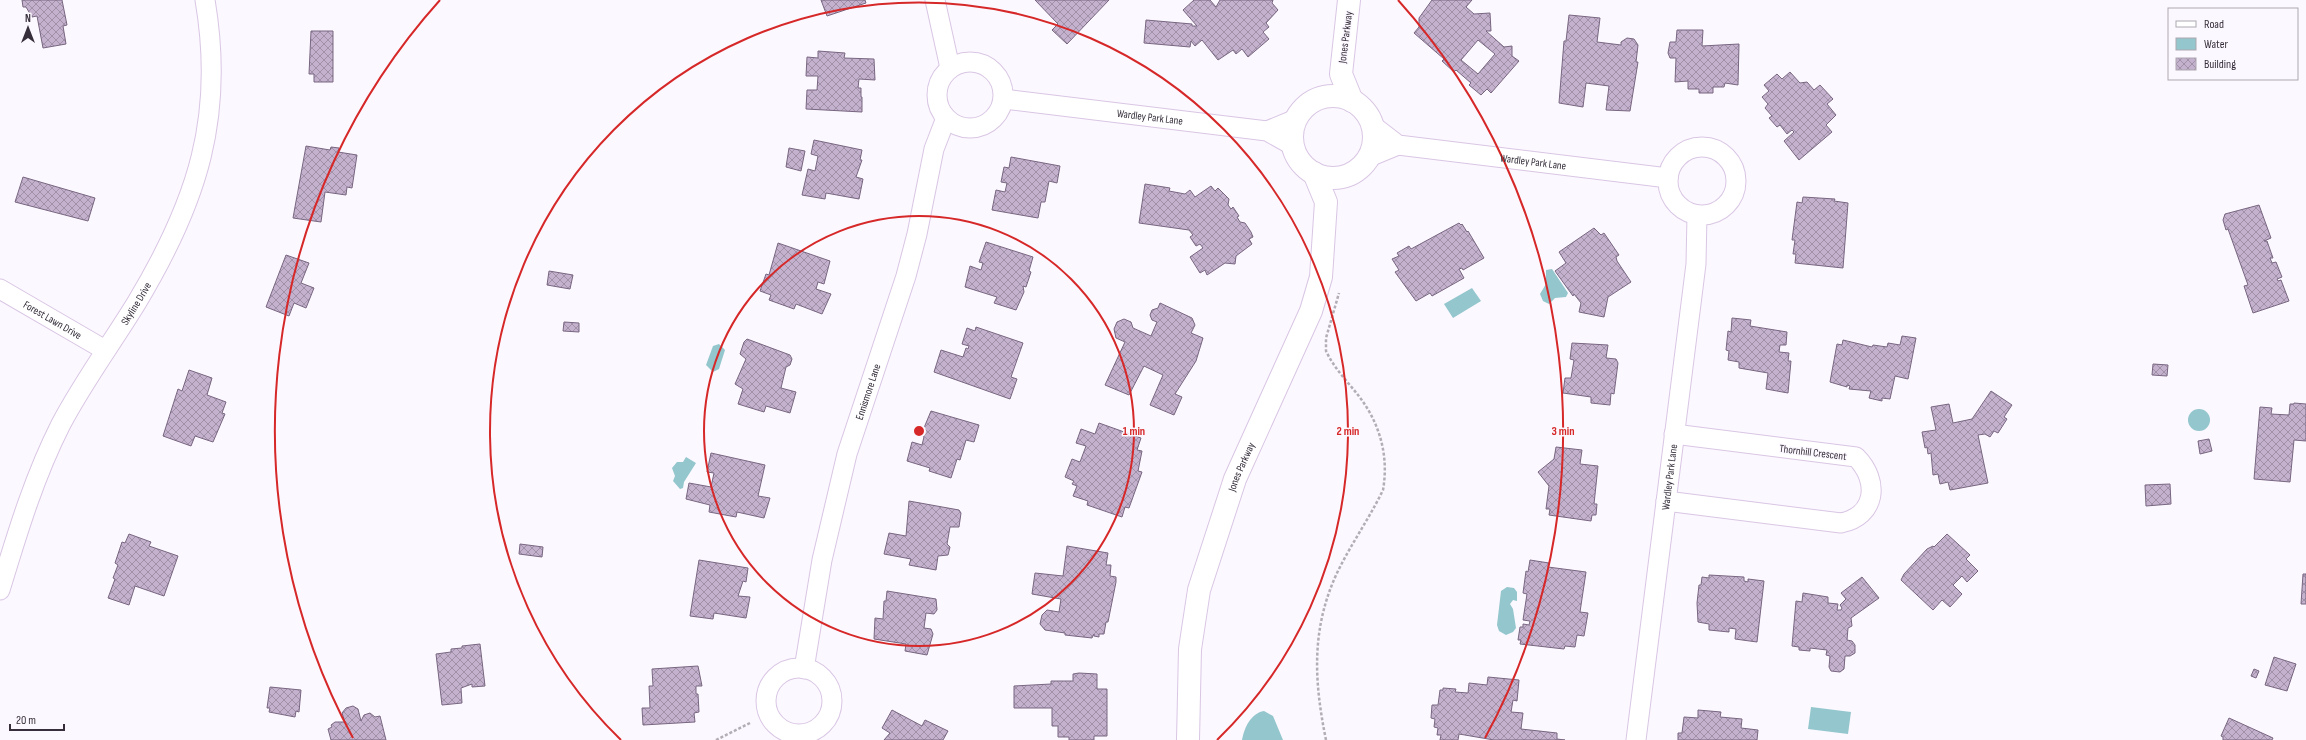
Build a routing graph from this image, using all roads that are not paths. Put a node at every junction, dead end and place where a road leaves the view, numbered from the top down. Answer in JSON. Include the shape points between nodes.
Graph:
{"nodes":[{"id":1,"x":205,"y":0,"type":"edge"},
{"id":2,"x":935,"y":0,"type":"edge"},
{"id":3,"x":1350,"y":0,"type":"edge"},
{"id":4,"x":950,"y":68,"type":"junction"},
{"id":5,"x":1341,"y":74,"type":"junction"},
{"id":6,"x":1320,"y":98,"type":"junction"},
{"id":7,"x":1004,"y":99,"type":"junction"},
{"id":8,"x":1352,"y":101,"type":"junction"},
{"id":9,"x":946,"y":118,"type":"junction"},
{"id":10,"x":1296,"y":119,"type":"junction"},
{"id":11,"x":1372,"y":125,"type":"junction"},
{"id":12,"x":1268,"y":131,"type":"junction"},
{"id":13,"x":1292,"y":145,"type":"junction"},
{"id":14,"x":1398,"y":145,"type":"junction"},
{"id":15,"x":1369,"y":158,"type":"junction"},
{"id":16,"x":1314,"y":173,"type":"junction"},
{"id":17,"x":1342,"y":177,"type":"junction"},
{"id":18,"x":1668,"y":178,"type":"junction"},
{"id":19,"x":1326,"y":202,"type":"junction"},
{"id":20,"x":1697,"y":215,"type":"junction"},
{"id":21,"x":0,"y":289,"type":"edge"},
{"id":22,"x":105,"y":350,"type":"junction"},
{"id":23,"x":1674,"y":434,"type":"junction"},
{"id":24,"x":1666,"y":501,"type":"junction"},
{"id":25,"x":0,"y":590,"type":"edge"},
{"id":26,"x":804,"y":669,"type":"dead end"},
{"id":27,"x":1188,"y":740,"type":"edge"},
{"id":28,"x":1636,"y":740,"type":"edge"}],
"edges":[{"from":1,"to":22,"type":"street","name":"Skyline Drive","via":[[211,82],[208,125],[200,168],[187,208],[170,245]]},
{"from":2,"to":4,"type":"street"},
{"from":3,"to":5,"type":"street","name":"Jones Parkway"},
{"from":4,"to":7,"type":"street","via":[[965,62],[986,65],[1001,81]]},
{"from":4,"to":9,"type":"street","via":[[940,80],[937,91],[938,102]]},
{"from":5,"to":6,"type":"street","name":"Jones Parkway"},
{"from":5,"to":8,"type":"street","name":"Jones Parkway"},
{"from":6,"to":8,"type":"street","via":[[1334,96]]},
{"from":6,"to":10,"type":"street","via":[[1304,108]]},
{"from":7,"to":9,"type":"street","via":[[992,121],[982,126],[971,129],[959,127]]},
{"from":7,"to":12,"type":"street","name":"Wardley Park Lane"},
{"from":8,"to":11,"type":"street","via":[[1362,108]]},
{"from":9,"to":26,"type":"street","name":"Ennismore Lane","via":[[934,149],[906,276],[846,454],[822,560]]},
{"from":10,"to":12,"type":"street"},
{"from":10,"to":13,"type":"street","via":[[1292,131]]},
{"from":11,"to":14,"type":"street"},
{"from":11,"to":15,"type":"street","via":[[1373,144]]},
{"from":12,"to":13,"type":"street","name":"Wardley Park Lane"},
{"from":13,"to":16,"type":"street","via":[[1302,164]]},
{"from":14,"to":15,"type":"street"},
{"from":14,"to":18,"type":"street","name":"Wardley Park Lane"},
{"from":15,"to":17,"type":"street","via":[[1359,168]]},
{"from":16,"to":17,"type":"street","via":[[1326,178]]},
{"from":16,"to":19,"type":"street","name":"Jones Parkway"},
{"from":17,"to":19,"type":"street","name":"Jones Parkway"},
{"from":18,"to":20,"type":"street","via":[[1668,187],[1678,206]]},
{"from":18,"to":20,"type":"street","via":[[1672,165],[1688,150],[1699,147],[1711,148],[1729,161],[1735,171],[1734,193],[1720,210]]},
{"from":19,"to":27,"type":"street","name":"Jones Parkway","via":[[1321,277],[1310,312],[1235,478],[1199,590],[1190,649]]},
{"from":20,"to":23,"type":"street","name":"Wardley Park Lane","via":[[1696,264]]},
{"from":21,"to":22,"type":"street","name":"Forest Lawn Drive"},
{"from":22,"to":25,"type":"street","name":"Skyline Drive","via":[[61,424],[48,452],[18,529]]},
{"from":23,"to":24,"type":"street","name":"Wardley Park Lane"},
{"from":23,"to":24,"type":"street","name":"Thornhill Crescent","via":[[1856,457],[1865,466],[1872,489],[1864,512],[1854,520],[1841,523]]},
{"from":24,"to":28,"type":"street","name":"Wardley Park Lane"}]}
